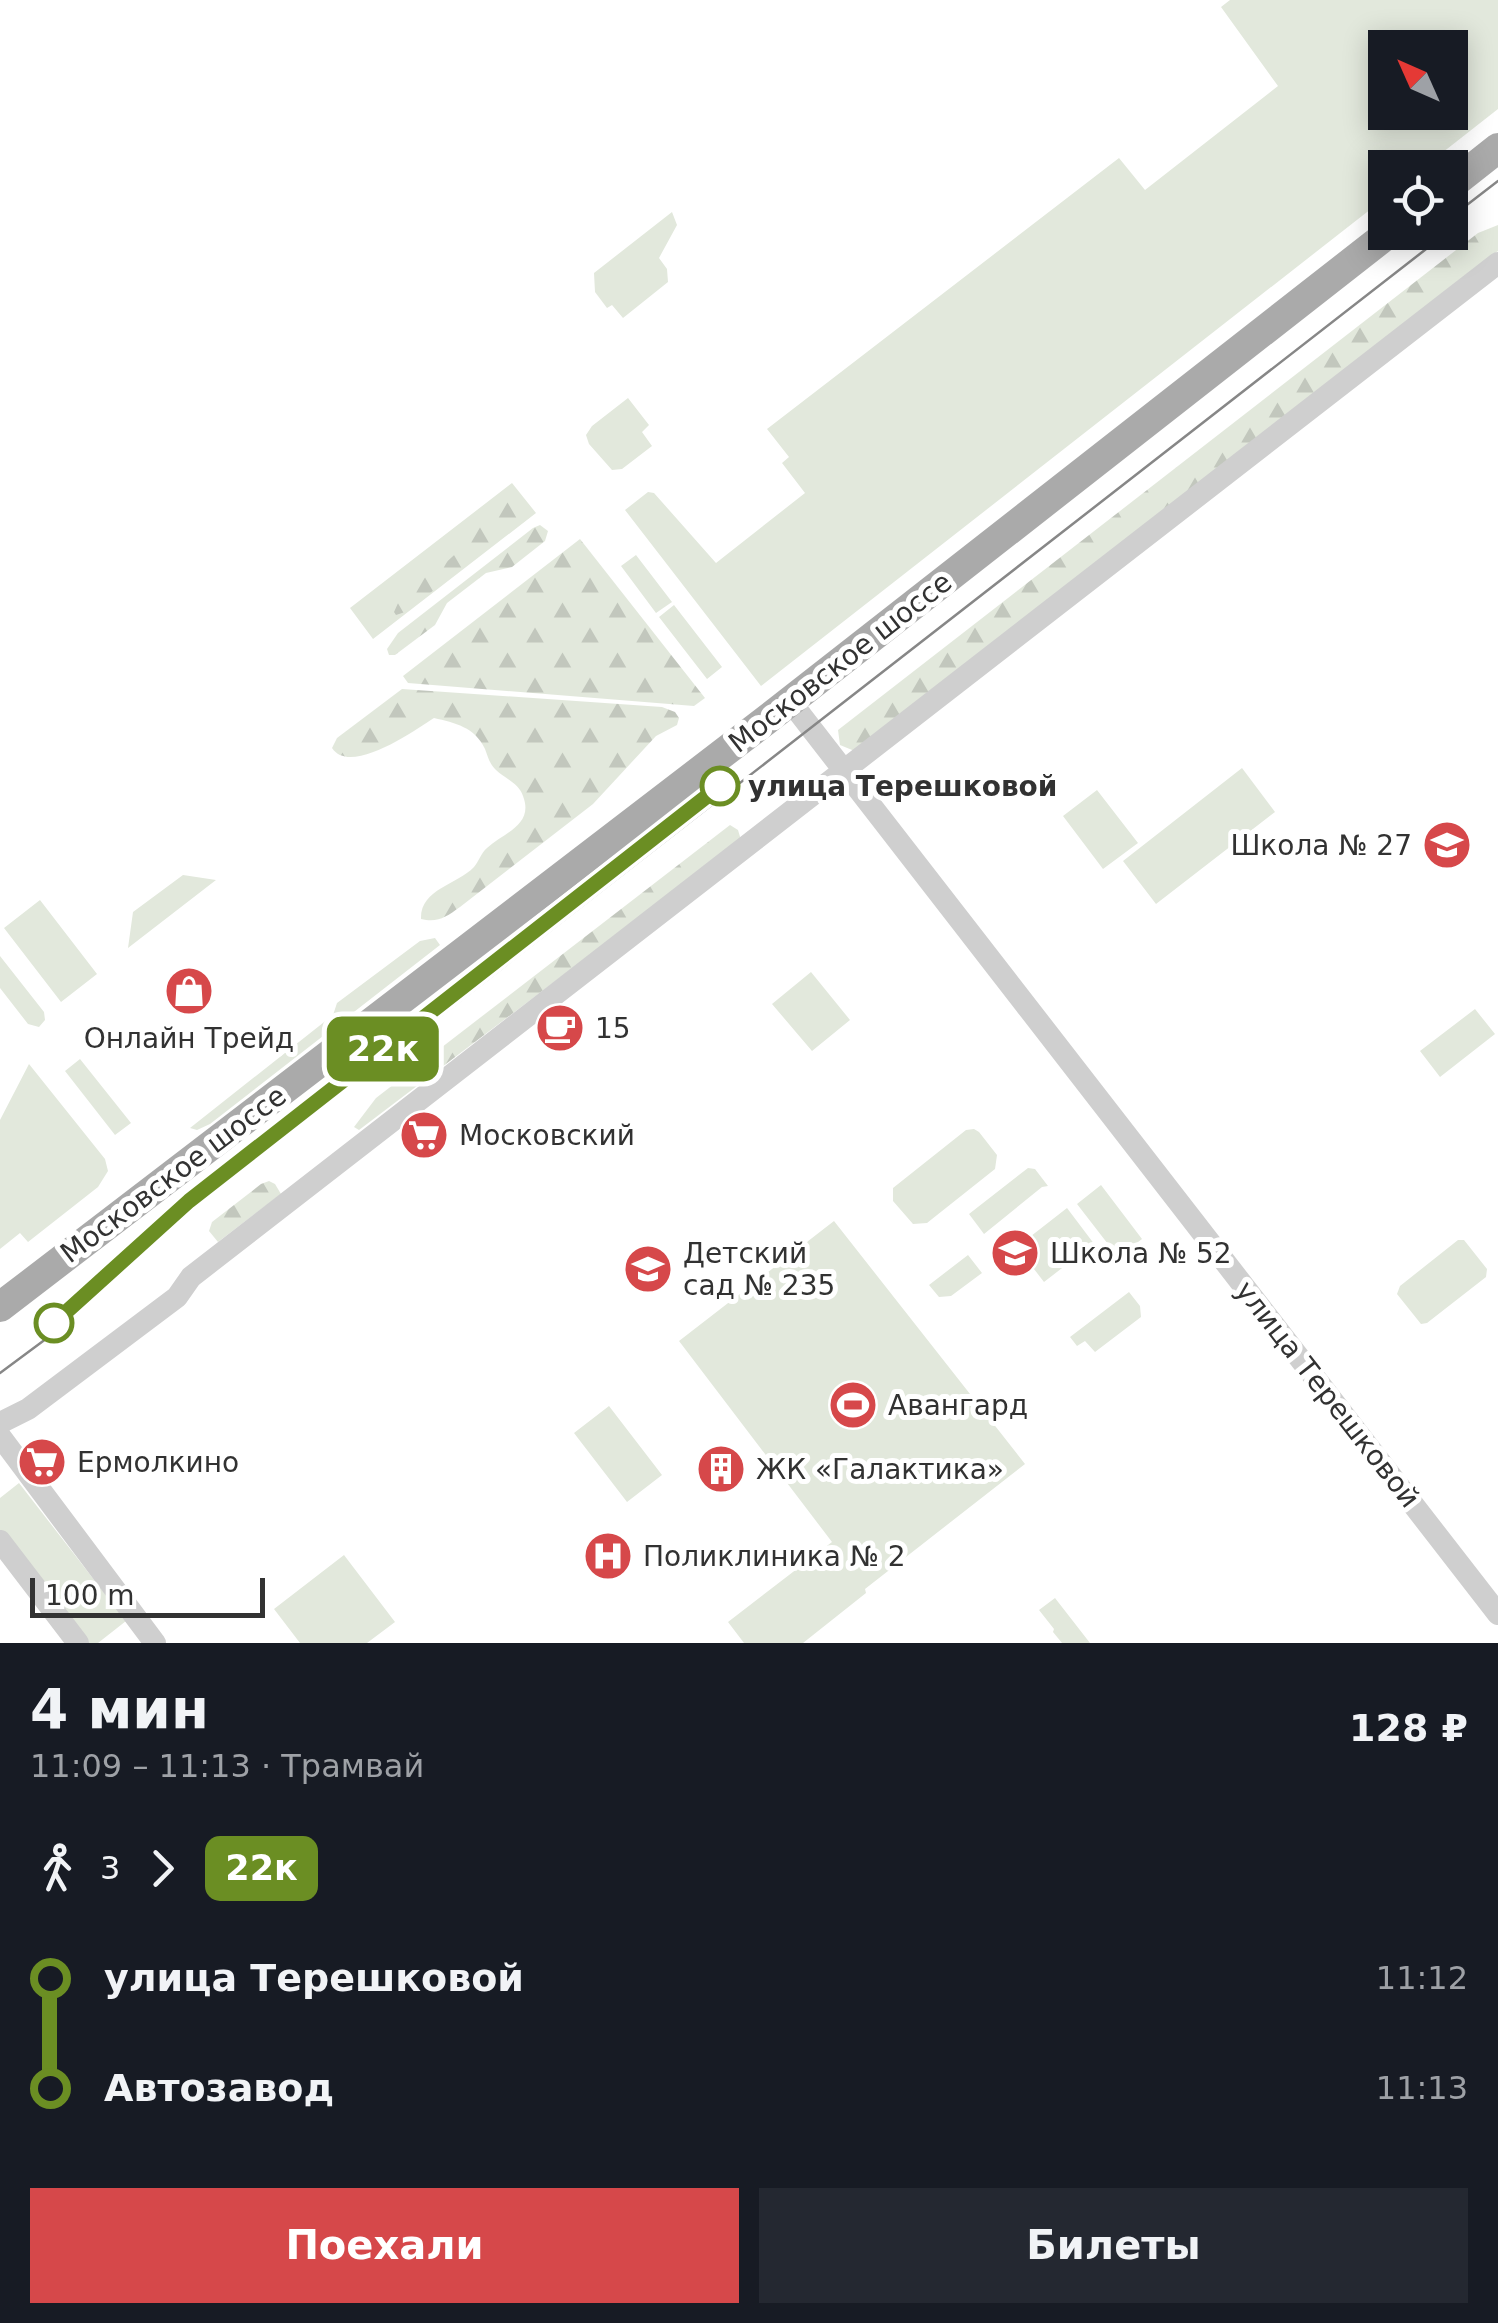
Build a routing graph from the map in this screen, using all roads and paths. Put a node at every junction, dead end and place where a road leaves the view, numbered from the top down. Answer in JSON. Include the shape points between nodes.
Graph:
{"nodes":[{"id":1,"x":1498,"y":148,"type":"edge"},
{"id":2,"x":1468,"y":172,"type":"edge"},
{"id":3,"x":1368,"y":249,"type":"edge"},
{"id":4,"x":1498,"y":263,"type":"edge"},
{"id":5,"x":790,"y":701,"type":"junction"},
{"id":6,"x":845,"y":772,"type":"junction"},
{"id":7,"x":0,"y":1307,"type":"edge"},
{"id":8,"x":0,"y":1422,"type":"edge"},
{"id":9,"x":0,"y":1436,"type":"edge"},
{"id":10,"x":0,"y":1541,"type":"edge"},
{"id":11,"x":1498,"y":1614,"type":"edge"},
{"id":12,"x":142,"y":1638,"type":"edge"},
{"id":13,"x":78,"y":1643,"type":"edge"}],
"edges":[{"from":1,"to":2,"type":"main road"},
{"from":3,"to":5,"type":"main road","name":"Московское шоссе"},
{"from":4,"to":6,"type":"street"},
{"from":5,"to":6,"type":"street","name":"улица Терешковой"},
{"from":5,"to":7,"type":"main road","name":"Московское шоссе"},
{"from":6,"to":8,"type":"street","via":[[191,1277],[176,1298]]},
{"from":6,"to":11,"type":"street","name":"улица Терешковой"},
{"from":9,"to":12,"type":"street"},
{"from":10,"to":13,"type":"street"}]}
